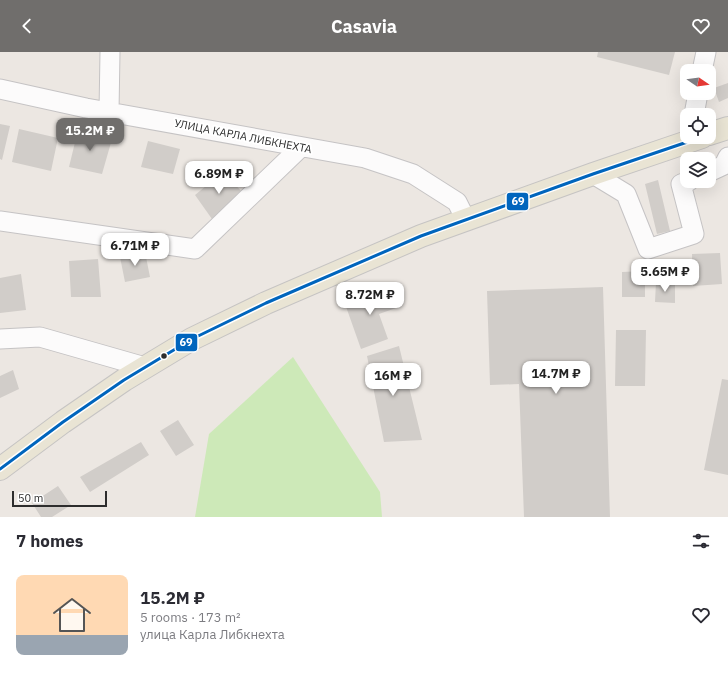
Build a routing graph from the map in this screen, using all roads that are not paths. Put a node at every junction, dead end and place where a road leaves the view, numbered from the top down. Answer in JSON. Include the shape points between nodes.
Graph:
{"nodes":[{"id":1,"x":110,"y":52,"type":"edge"},
{"id":2,"x":706,"y":52,"type":"edge"},
{"id":3,"x":703,"y":64,"type":"edge"},
{"id":4,"x":0,"y":89,"type":"edge"},
{"id":5,"x":109,"y":112,"type":"junction"},
{"id":6,"x":728,"y":128,"type":"edge"},
{"id":7,"x":716,"y":132,"type":"edge"},
{"id":8,"x":680,"y":143,"type":"edge"},
{"id":9,"x":301,"y":147,"type":"junction"},
{"id":10,"x":728,"y":157,"type":"edge"},
{"id":11,"x":716,"y":169,"type":"edge"},
{"id":12,"x":592,"y":174,"type":"junction"},
{"id":13,"x":682,"y":188,"type":"edge"},
{"id":14,"x":466,"y":220,"type":"junction"},
{"id":15,"x":0,"y":221,"type":"edge"},
{"id":16,"x":0,"y":339,"type":"edge"},
{"id":17,"x":145,"y":367,"type":"junction"},
{"id":18,"x":0,"y":469,"type":"edge"}],
"edges":[{"from":1,"to":5,"type":"street"},
{"from":2,"to":3,"type":"street"},
{"from":4,"to":5,"type":"street","name":"УЛИЦА КАРЛА ЛИБКНЕХТА"},
{"from":5,"to":9,"type":"street","name":"УЛИЦА КАРЛА ЛИБКНЕХТА"},
{"from":6,"to":7,"type":"main road"},
{"from":8,"to":12,"type":"main road"},
{"from":9,"to":14,"type":"street","name":"УЛИЦА КАРЛА ЛИБКНЕХТА","via":[[365,158],[414,174],[457,202]]},
{"from":9,"to":15,"type":"street","via":[[195,249]]},
{"from":10,"to":11,"type":"street","via":[[724,165]]},
{"from":12,"to":13,"type":"street","via":[[626,194],[648,249],[694,234]]},
{"from":12,"to":14,"type":"main road"},
{"from":14,"to":17,"type":"main road","via":[[421,236],[266,303],[192,339]]},
{"from":16,"to":17,"type":"street","via":[[40,337]]},
{"from":17,"to":18,"type":"main road","via":[[63,422]]}]}
